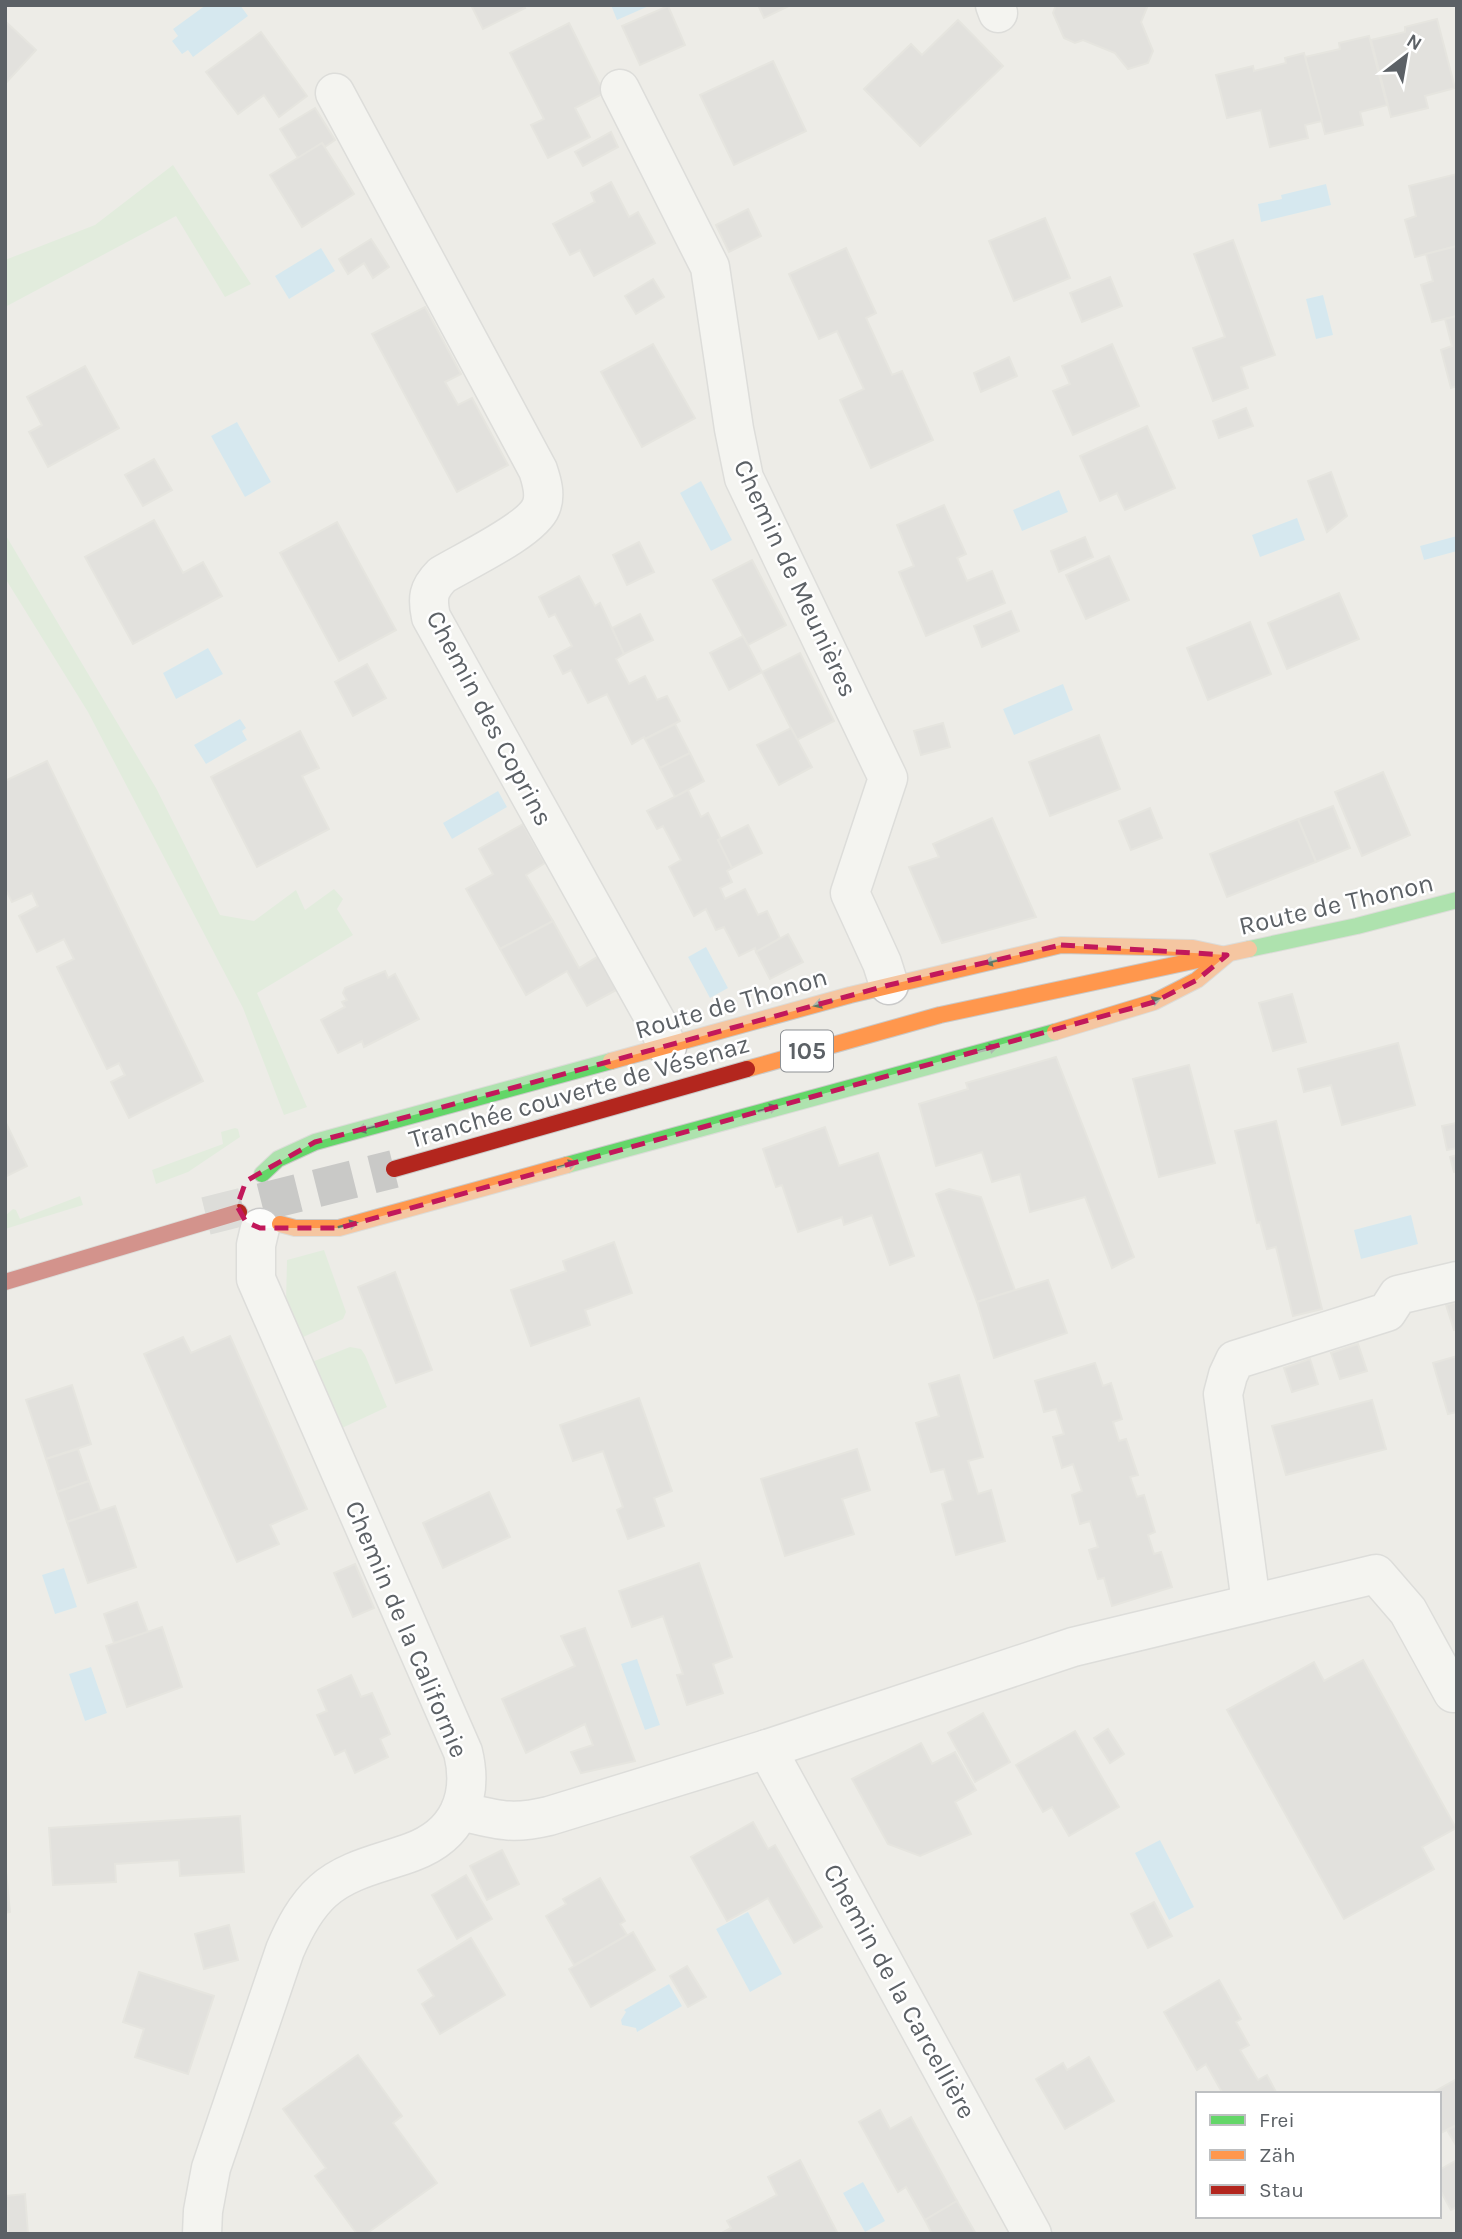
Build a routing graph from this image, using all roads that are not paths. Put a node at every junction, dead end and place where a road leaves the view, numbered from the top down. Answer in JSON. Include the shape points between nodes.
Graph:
{"nodes":[{"id":1,"x":620,"y":89,"type":"dead end"},
{"id":2,"x":335,"y":93,"type":"dead end"},
{"id":3,"x":1457,"y":900,"type":"edge"},
{"id":4,"x":1227,"y":955,"type":"junction"},
{"id":5,"x":889,"y":985,"type":"junction"},
{"id":6,"x":667,"y":1047,"type":"junction"},
{"id":7,"x":394,"y":1169,"type":"tunnel mouth"},
{"id":8,"x":262,"y":1174,"type":"junction"},
{"id":9,"x":279,"y":1178,"type":"dead end"},
{"id":10,"x":246,"y":1181,"type":"dead end"},
{"id":11,"x":261,"y":1214,"type":"junction"},
{"id":12,"x":1457,"y":1281,"type":"edge"},
{"id":13,"x":5,"y":1282,"type":"edge"},
{"id":14,"x":1251,"y":1603,"type":"junction"},
{"id":15,"x":1453,"y":1693,"type":"dead end"},
{"id":16,"x":767,"y":1749,"type":"junction"},
{"id":17,"x":460,"y":1811,"type":"junction"},
{"id":18,"x":202,"y":2234,"type":"edge"},
{"id":19,"x":1032,"y":2234,"type":"edge"}],
"edges":[{"from":1,"to":5,"type":"street","name":"Chemin de Meunières","via":[[710,267],[744,478],[888,778],[850,893]]},
{"from":2,"to":6,"type":"street","name":"Chemin des Coprins","via":[[544,486],[542,506],[531,523],[432,585],[430,617]]},
{"from":3,"to":4,"type":"street","name":"Route de Thonon","number":"105"},
{"from":4,"to":5,"type":"street","name":"Route de Thonon","one_way":true,"via":[[1193,948],[1061,945]]},
{"from":4,"to":7,"type":"street","name":"Tranchée couverte de Vésenaz","number":"105","via":[[940,1016]]},
{"from":11,"to":4,"type":"street","name":"Route de Thonon","one_way":true,"via":[[295,1228],[339,1228],[1086,1023],[1154,1002],[1197,980]]},
{"from":5,"to":6,"type":"street","name":"Route de Thonon","one_way":true},
{"from":6,"to":8,"type":"street","name":"Route de Thonon","one_way":true,"via":[[315,1142],[278,1159]]},
{"from":8,"to":9,"type":"street"},
{"from":8,"to":10,"type":"street","name":"Route de Thonon"},
{"from":11,"to":13,"type":"street","name":"Route de Thonon"},
{"from":11,"to":17,"type":"street","name":"Chemin de la Californie","via":[[256,1279],[463,1752],[468,1772]]},
{"from":12,"to":14,"type":"street","via":[[1398,1294],[1387,1312],[1236,1360],[1223,1394]]},
{"from":14,"to":15,"type":"street","via":[[1376,1574],[1408,1611]]},
{"from":14,"to":16,"type":"street","via":[[1073,1647]]},
{"from":16,"to":17,"type":"street","via":[[523,1822]]},
{"from":16,"to":19,"type":"street","name":"Chemin de la Carcellière"},
{"from":17,"to":18,"type":"street","name":"Chemin de la Californie","via":[[435,1840],[375,1863],[323,1891],[295,1928],[211,2168]]}]}
